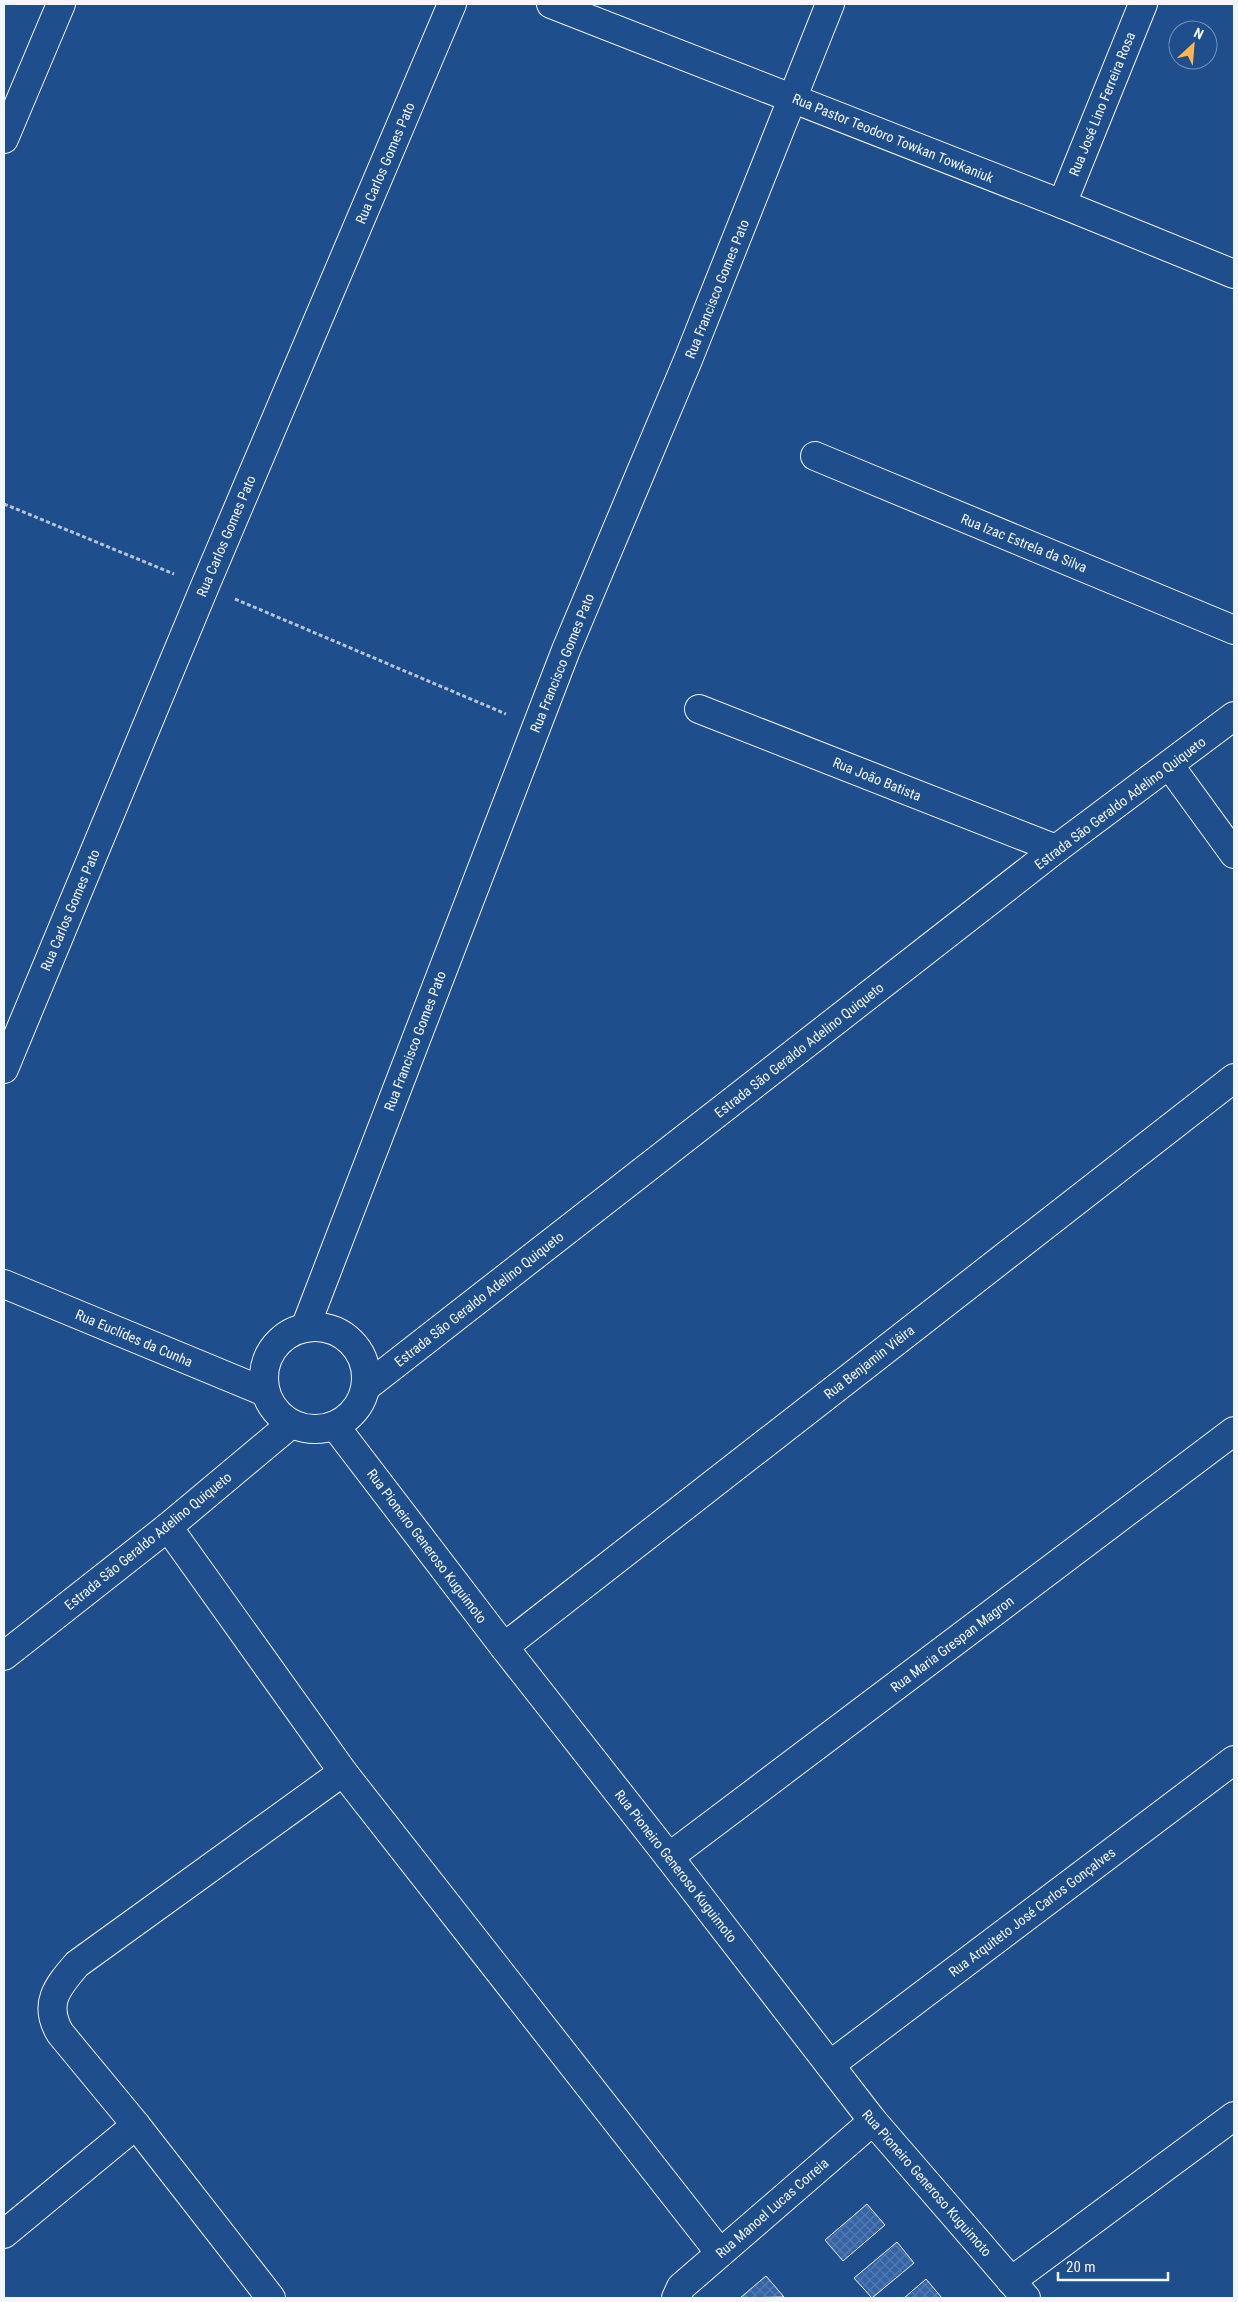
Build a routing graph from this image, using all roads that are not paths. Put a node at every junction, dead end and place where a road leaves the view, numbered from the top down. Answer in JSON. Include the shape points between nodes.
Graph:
{"nodes":[{"id":1,"x":61,"y":4,"type":"edge"},
{"id":2,"x":452,"y":4,"type":"edge"},
{"id":3,"x":551,"y":4,"type":"edge"},
{"id":4,"x":830,"y":4,"type":"edge"},
{"id":5,"x":1143,"y":4,"type":"edge"},
{"id":6,"x":793,"y":98,"type":"junction"},
{"id":7,"x":4,"y":139,"type":"edge"},
{"id":8,"x":1062,"y":204,"type":"junction"},
{"id":9,"x":1234,"y":274,"type":"edge"},
{"id":10,"x":815,"y":456,"type":"dead end"},
{"id":11,"x":1234,"y":630,"type":"edge"},
{"id":12,"x":699,"y":709,"type":"dead end"},
{"id":13,"x":1234,"y":716,"type":"edge"},
{"id":14,"x":1170,"y":766,"type":"junction"},
{"id":15,"x":1056,"y":849,"type":"junction"},
{"id":16,"x":1234,"y":854,"type":"edge"},
{"id":17,"x":4,"y":1069,"type":"edge"},
{"id":18,"x":1234,"y":1078,"type":"edge"},
{"id":19,"x":4,"y":1284,"type":"edge"},
{"id":20,"x":305,"y":1328,"type":"junction"},
{"id":21,"x":366,"y":1387,"type":"junction"},
{"id":22,"x":265,"y":1392,"type":"junction"},
{"id":23,"x":291,"y":1424,"type":"junction"},
{"id":24,"x":335,"y":1426,"type":"junction"},
{"id":25,"x":1234,"y":1431,"type":"edge"},
{"id":26,"x":168,"y":1527,"type":"junction"},
{"id":27,"x":504,"y":1647,"type":"junction"},
{"id":28,"x":4,"y":1656,"type":"edge"},
{"id":29,"x":1234,"y":1760,"type":"edge"},
{"id":30,"x":343,"y":1772,"type":"junction"},
{"id":31,"x":669,"y":1857,"type":"junction"},
{"id":32,"x":830,"y":2065,"type":"junction"},
{"id":33,"x":1234,"y":2116,"type":"edge"},
{"id":34,"x":873,"y":2121,"type":"junction"},
{"id":35,"x":136,"y":2125,"type":"junction"},
{"id":36,"x":4,"y":2234,"type":"edge"},
{"id":37,"x":720,"y":2253,"type":"junction"},
{"id":38,"x":1019,"y":2290,"type":"edge"},
{"id":39,"x":271,"y":2298,"type":"edge"},
{"id":40,"x":676,"y":2298,"type":"edge"}],
"edges":[{"from":1,"to":7,"type":"street"},
{"from":2,"to":17,"type":"street","name":"Rua Carlos Gomes Pato"},
{"from":3,"to":6,"type":"street","name":"Rua Pastor Teodoro Towkan Towkaniuk"},
{"from":4,"to":6,"type":"street","name":"Rua Francisco Gomes Pato"},
{"from":5,"to":8,"type":"street","name":"Rua José Lino Ferreira Rosa"},
{"from":6,"to":8,"type":"street","name":"Rua Pastor Teodoro Towkan Towkaniuk"},
{"from":6,"to":20,"type":"street","name":"Rua Francisco Gomes Pato","via":[[688,360],[566,650]]},
{"from":8,"to":9,"type":"street","name":"Rua Pastor Teodoro Towkan Towkaniuk"},
{"from":10,"to":11,"type":"street","name":"Rua Izac Estrela da Silva"},
{"from":12,"to":15,"type":"street","name":"Rua João Batista"},
{"from":13,"to":14,"type":"street","name":"Estrada São Geraldo Adelino Quiqueto"},
{"from":14,"to":15,"type":"street","name":"Estrada São Geraldo Adelino Quiqueto"},
{"from":14,"to":16,"type":"street"},
{"from":15,"to":21,"type":"street","name":"Estrada São Geraldo Adelino Quiqueto"},
{"from":18,"to":27,"type":"street","name":"Rua Benjamin Viêira"},
{"from":19,"to":22,"type":"street","name":"Rua Euclídes da Cunha"},
{"from":20,"to":21,"type":"street","via":[[338,1332],[351,1342],[361,1355]]},
{"from":20,"to":22,"type":"street","via":[[289,1333],[267,1359],[263,1375]]},
{"from":21,"to":24,"type":"street","via":[[356,1410]]},
{"from":22,"to":23,"type":"street","via":[[275,1411]]},
{"from":23,"to":24,"type":"street","via":[[321,1430]]},
{"from":23,"to":26,"type":"street","name":"Estrada São Geraldo Adelino Quiqueto"},
{"from":24,"to":27,"type":"street","name":"Rua Pioneiro Generoso Kuguimoto"},
{"from":25,"to":31,"type":"street","name":"Rua Maria Grespan Magron"},
{"from":26,"to":28,"type":"street","name":"Estrada São Geraldo Adelino Quiqueto"},
{"from":26,"to":30,"type":"street"},
{"from":27,"to":31,"type":"street","name":"Rua Pioneiro Generoso Kuguimoto"},
{"from":29,"to":32,"type":"street","name":"Rua Arquiteto José Carlos Gonçalves"},
{"from":30,"to":35,"type":"street","via":[[77,1964],[59,1987],[52,2006],[53,2020],[60,2033]]},
{"from":30,"to":37,"type":"street"},
{"from":31,"to":32,"type":"street","name":"Rua Pioneiro Generoso Kuguimoto"},
{"from":32,"to":34,"type":"street","name":"Rua Pioneiro Generoso Kuguimoto"},
{"from":33,"to":38,"type":"street"},
{"from":34,"to":37,"type":"street","name":"Rua Manoel Lucas Correia"},
{"from":34,"to":38,"type":"street","name":"Rua Pioneiro Generoso Kuguimoto"},
{"from":35,"to":36,"type":"street"},
{"from":35,"to":39,"type":"street"},
{"from":37,"to":40,"type":"street","name":"Rua Manoel Lucas Correia","via":[[681,2288]]}]}
